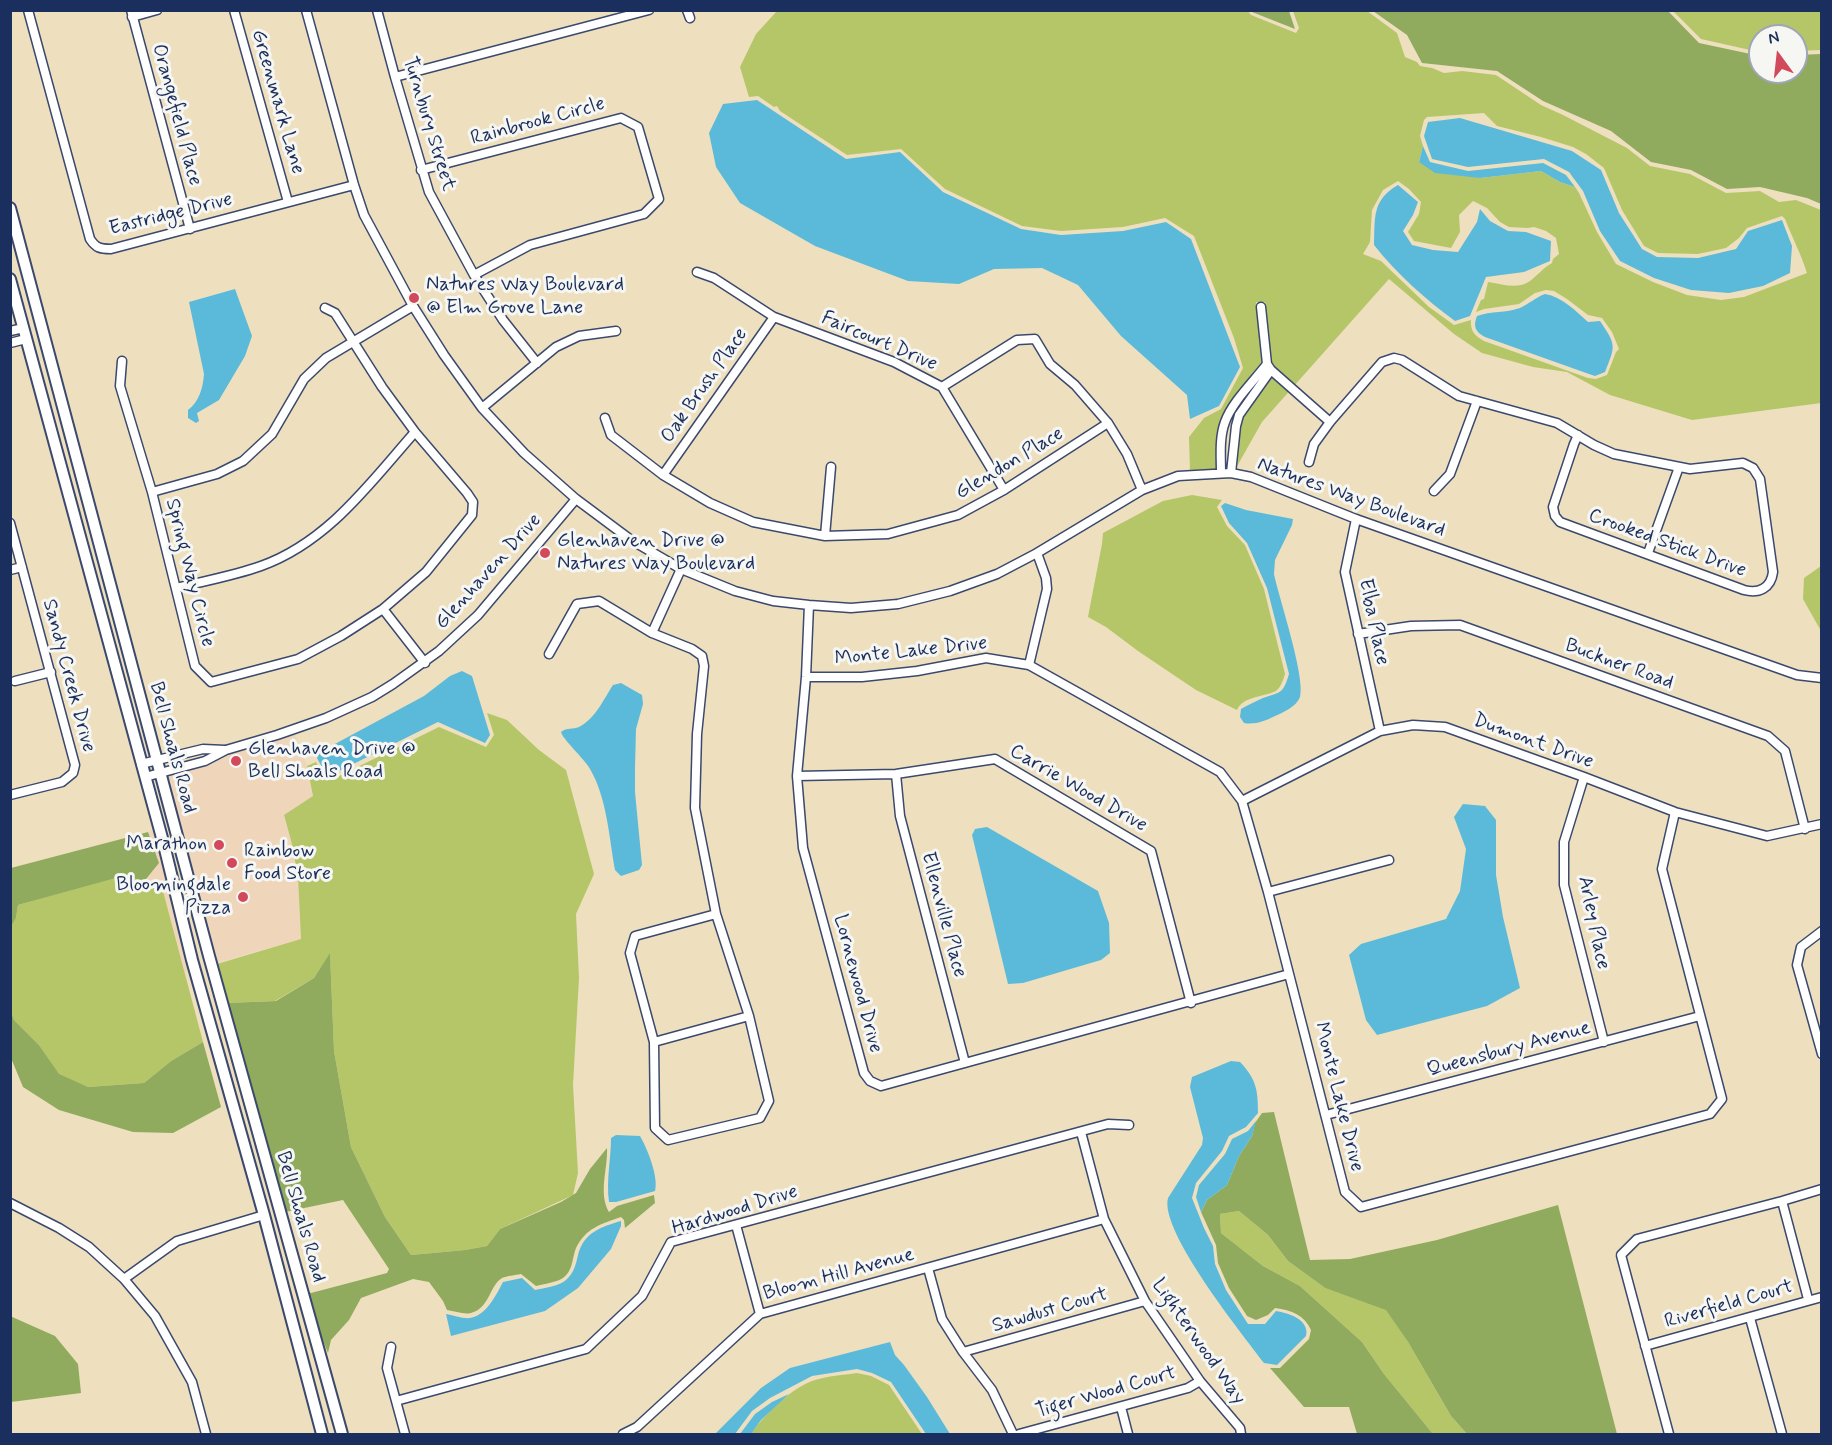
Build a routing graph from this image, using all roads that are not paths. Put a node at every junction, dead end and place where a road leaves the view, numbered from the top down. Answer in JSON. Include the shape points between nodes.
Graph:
{"nodes":[{"id":1,"x":28,"y":10,"type":"edge"},
{"id":2,"x":157,"y":10,"type":"edge"},
{"id":3,"x":234,"y":10,"type":"edge"},
{"id":4,"x":306,"y":10,"type":"edge"},
{"id":5,"x":378,"y":10,"type":"edge"},
{"id":6,"x":649,"y":10,"type":"edge"},
{"id":7,"x":132,"y":14,"type":"edge"},
{"id":8,"x":395,"y":77,"type":"junction"},
{"id":9,"x":421,"y":170,"type":"junction"},
{"id":10,"x":354,"y":185,"type":"junction"},
{"id":11,"x":288,"y":202,"type":"junction"},
{"id":12,"x":10,"y":208,"type":"edge"},
{"id":13,"x":190,"y":229,"type":"junction"},
{"id":14,"x":697,"y":272,"type":"dead end"},
{"id":15,"x":474,"y":274,"type":"junction"},
{"id":16,"x":10,"y":279,"type":"edge"},
{"id":17,"x":413,"y":306,"type":"junction"},
{"id":18,"x":1261,"y":307,"type":"dead end"},
{"id":19,"x":325,"y":309,"type":"dead end"},
{"id":20,"x":774,"y":317,"type":"junction"},
{"id":21,"x":10,"y":331,"type":"edge"},
{"id":22,"x":616,"y":331,"type":"dead end"},
{"id":23,"x":25,"y":333,"type":"junction"},
{"id":24,"x":353,"y":341,"type":"junction"},
{"id":25,"x":10,"y":343,"type":"edge"},
{"id":26,"x":122,"y":361,"type":"dead end"},
{"id":27,"x":537,"y":363,"type":"junction"},
{"id":28,"x":1269,"y":367,"type":"junction"},
{"id":29,"x":942,"y":387,"type":"junction"},
{"id":30,"x":1476,"y":401,"type":"junction"},
{"id":31,"x":482,"y":408,"type":"junction"},
{"id":32,"x":605,"y":418,"type":"dead end"},
{"id":33,"x":1330,"y":422,"type":"junction"},
{"id":34,"x":1108,"y":423,"type":"junction"},
{"id":35,"x":415,"y":432,"type":"junction"},
{"id":36,"x":1578,"y":435,"type":"junction"},
{"id":37,"x":1221,"y":445,"type":"junction"},
{"id":38,"x":1234,"y":446,"type":"junction"},
{"id":39,"x":1309,"y":462,"type":"dead end"},
{"id":40,"x":831,"y":467,"type":"dead end"},
{"id":41,"x":1679,"y":467,"type":"junction"},
{"id":42,"x":1231,"y":473,"type":"junction"},
{"id":43,"x":1221,"y":474,"type":"junction"},
{"id":44,"x":663,"y":475,"type":"junction"},
{"id":45,"x":1142,"y":489,"type":"junction"},
{"id":46,"x":1004,"y":490,"type":"junction"},
{"id":47,"x":1434,"y":491,"type":"dead end"},
{"id":48,"x":152,"y":492,"type":"junction"},
{"id":49,"x":576,"y":499,"type":"junction"},
{"id":50,"x":1356,"y":519,"type":"junction"},
{"id":51,"x":10,"y":523,"type":"edge"},
{"id":52,"x":825,"y":536,"type":"junction"},
{"id":53,"x":1037,"y":553,"type":"junction"},
{"id":54,"x":1648,"y":553,"type":"junction"},
{"id":55,"x":22,"y":567,"type":"junction"},
{"id":56,"x":681,"y":569,"type":"junction"},
{"id":57,"x":10,"y":570,"type":"edge"},
{"id":58,"x":176,"y":588,"type":"junction"},
{"id":59,"x":809,"y":605,"type":"junction"},
{"id":60,"x":383,"y":609,"type":"junction"},
{"id":61,"x":652,"y":633,"type":"junction"},
{"id":62,"x":1358,"y":634,"type":"junction"},
{"id":63,"x":549,"y":654,"type":"dead end"},
{"id":64,"x":425,"y":663,"type":"junction"},
{"id":65,"x":1029,"y":665,"type":"junction"},
{"id":66,"x":51,"y":672,"type":"junction"},
{"id":67,"x":806,"y":677,"type":"junction"},
{"id":68,"x":1821,"y":678,"type":"edge"},
{"id":69,"x":15,"y":681,"type":"dead end"},
{"id":70,"x":1380,"y":731,"type":"junction"},
{"id":71,"x":226,"y":750,"type":"junction"},
{"id":72,"x":157,"y":760,"type":"junction"},
{"id":73,"x":141,"y":764,"type":"junction"},
{"id":74,"x":160,"y":773,"type":"junction"},
{"id":75,"x":896,"y":774,"type":"junction"},
{"id":76,"x":797,"y":776,"type":"junction"},
{"id":77,"x":145,"y":777,"type":"junction"},
{"id":78,"x":1584,"y":777,"type":"junction"},
{"id":79,"x":10,"y":795,"type":"edge"},
{"id":80,"x":1242,"y":801,"type":"junction"},
{"id":81,"x":1675,"y":812,"type":"junction"},
{"id":82,"x":1821,"y":824,"type":"edge"},
{"id":83,"x":1805,"y":829,"type":"junction"},
{"id":84,"x":1389,"y":860,"type":"dead end"},
{"id":85,"x":1268,"y":892,"type":"junction"},
{"id":86,"x":716,"y":914,"type":"junction"},
{"id":87,"x":1821,"y":931,"type":"edge"},
{"id":88,"x":1289,"y":975,"type":"junction"},
{"id":89,"x":1191,"y":1002,"type":"junction"},
{"id":90,"x":749,"y":1016,"type":"junction"},
{"id":91,"x":1700,"y":1016,"type":"junction"},
{"id":92,"x":654,"y":1042,"type":"junction"},
{"id":93,"x":1604,"y":1042,"type":"junction"},
{"id":94,"x":1821,"y":1054,"type":"edge"},
{"id":95,"x":965,"y":1064,"type":"junction"},
{"id":96,"x":1326,"y":1115,"type":"junction"},
{"id":97,"x":1129,"y":1125,"type":"dead end"},
{"id":98,"x":1081,"y":1132,"type":"junction"},
{"id":99,"x":1821,"y":1189,"type":"edge"},
{"id":100,"x":1782,"y":1201,"type":"junction"},
{"id":101,"x":10,"y":1203,"type":"edge"},
{"id":102,"x":264,"y":1215,"type":"junction"},
{"id":103,"x":1104,"y":1220,"type":"junction"},
{"id":104,"x":736,"y":1225,"type":"junction"},
{"id":105,"x":928,"y":1268,"type":"junction"},
{"id":106,"x":124,"y":1279,"type":"junction"},
{"id":107,"x":1821,"y":1297,"type":"edge"},
{"id":108,"x":1808,"y":1299,"type":"junction"},
{"id":109,"x":1145,"y":1301,"type":"junction"},
{"id":110,"x":760,"y":1314,"type":"junction"},
{"id":111,"x":1750,"y":1318,"type":"junction"},
{"id":112,"x":1645,"y":1346,"type":"junction"},
{"id":113,"x":391,"y":1347,"type":"dead end"},
{"id":114,"x":963,"y":1352,"type":"junction"},
{"id":115,"x":1200,"y":1381,"type":"junction"},
{"id":116,"x":396,"y":1401,"type":"junction"},
{"id":117,"x":1121,"y":1407,"type":"junction"},
{"id":118,"x":206,"y":1434,"type":"edge"},
{"id":119,"x":322,"y":1434,"type":"edge"},
{"id":120,"x":342,"y":1434,"type":"edge"},
{"id":121,"x":405,"y":1434,"type":"edge"},
{"id":122,"x":622,"y":1434,"type":"edge"},
{"id":123,"x":1013,"y":1434,"type":"edge"},
{"id":124,"x":1019,"y":1434,"type":"edge"},
{"id":125,"x":1128,"y":1434,"type":"edge"},
{"id":126,"x":1241,"y":1434,"type":"edge"},
{"id":127,"x":1669,"y":1434,"type":"edge"},
{"id":128,"x":1782,"y":1434,"type":"edge"}],
"edges":[{"from":1,"to":13,"type":"street","name":"Eastridge Drive","via":[[95,246],[111,249]]},
{"from":2,"to":7,"type":"street"},
{"from":3,"to":11,"type":"street","name":"Greenmark Lane"},
{"from":4,"to":10,"type":"street","name":"Natures Way Boulevard"},
{"from":5,"to":8,"type":"street","name":"Turnbury Street"},
{"from":6,"to":8,"type":"street"},
{"from":7,"to":13,"type":"street","name":"Orangefield Place"},
{"from":8,"to":9,"type":"street","name":"Turnbury Street"},
{"from":9,"to":15,"type":"street","name":"Turnbury Street"},
{"from":9,"to":15,"type":"street","name":"Rainbrook Circle","via":[[621,118],[638,127],[659,199],[644,214],[530,244]]},
{"from":10,"to":11,"type":"street","name":"Eastridge Drive"},
{"from":10,"to":17,"type":"street","name":"Natures Way Boulevard","via":[[369,225]]},
{"from":11,"to":13,"type":"street","name":"Eastridge Drive"},
{"from":12,"to":72,"type":"main road","name":"Bell Shoals Road"},
{"from":14,"to":20,"type":"street","name":"Faircourt Drive","via":[[714,278]]},
{"from":15,"to":27,"type":"street","name":"Turnbury Street"},
{"from":16,"to":23,"type":"main road","name":"Bell Shoals Road"},
{"from":17,"to":24,"type":"street"},
{"from":17,"to":31,"type":"street","name":"Natures Way Boulevard"},
{"from":18,"to":28,"type":"street"},
{"from":19,"to":24,"type":"street","name":"Spring Way Circle","via":[[334,313]]},
{"from":20,"to":29,"type":"street","name":"Faircourt Drive","via":[[894,362]]},
{"from":20,"to":44,"type":"street","name":"Oak Brush Place"},
{"from":21,"to":23,"type":"street"},
{"from":22,"to":27,"type":"street","via":[[579,336],[556,347]]},
{"from":23,"to":25,"type":"street"},
{"from":23,"to":73,"type":"main road","name":"Bell Shoals Road"},
{"from":24,"to":35,"type":"street","name":"Spring Way Circle"},
{"from":24,"to":48,"type":"street","via":[[326,357],[304,379],[272,434],[243,461],[217,474]]},
{"from":26,"to":48,"type":"street","name":"Spring Way Circle","via":[[120,386]]},
{"from":27,"to":31,"type":"street"},
{"from":28,"to":33,"type":"street"},
{"from":28,"to":37,"type":"street","via":[[1230,413]]},
{"from":28,"to":38,"type":"street","via":[[1239,415]]},
{"from":29,"to":34,"type":"street","via":[[1017,340],[1035,339],[1050,364]]},
{"from":29,"to":46,"type":"street","name":"Faircourt Drive"},
{"from":30,"to":33,"type":"street","name":"Crooked Stick Drive","via":[[1459,396],[1402,360],[1390,358],[1382,362]]},
{"from":30,"to":36,"type":"street","name":"Crooked Stick Drive","via":[[1557,423]]},
{"from":30,"to":47,"type":"street","via":[[1450,474]]},
{"from":31,"to":49,"type":"street","name":"Natures Way Boulevard"},
{"from":32,"to":44,"type":"street","name":"Glendon Place","via":[[611,435]]},
{"from":33,"to":39,"type":"street","name":"Crooked Stick Drive","via":[[1314,444]]},
{"from":34,"to":45,"type":"street"},
{"from":34,"to":46,"type":"street","name":"Glendon Place"},
{"from":35,"to":58,"type":"street","via":[[344,513],[314,538],[261,566]]},
{"from":35,"to":60,"type":"street","name":"Spring Way Circle","via":[[473,502],[472,515],[426,572]]},
{"from":36,"to":41,"type":"street","name":"Crooked Stick Drive","via":[[1614,454]]},
{"from":36,"to":54,"type":"street","name":"Crooked Stick Drive","via":[[1556,495],[1555,516],[1564,524]]},
{"from":37,"to":38,"type":"street"},
{"from":37,"to":43,"type":"street"},
{"from":38,"to":42,"type":"street"},
{"from":40,"to":52,"type":"street"},
{"from":41,"to":54,"type":"street"},
{"from":41,"to":54,"type":"street","name":"Crooked Stick Drive","via":[[1697,469],[1743,463],[1754,468],[1760,479],[1772,579],[1766,588],[1751,592]]},
{"from":42,"to":43,"type":"street","name":"Natures Way Boulevard"},
{"from":42,"to":50,"type":"street","name":"Natures Way Boulevard","via":[[1251,477]]},
{"from":43,"to":45,"type":"street","name":"Natures Way Boulevard","via":[[1178,476]]},
{"from":44,"to":52,"type":"street","name":"Glendon Place","via":[[710,503],[753,522]]},
{"from":45,"to":53,"type":"street","name":"Natures Way Boulevard"},
{"from":46,"to":52,"type":"street","name":"Glendon Place","via":[[958,515],[888,534]]},
{"from":48,"to":58,"type":"street","name":"Spring Way Circle"},
{"from":49,"to":56,"type":"street","name":"Natures Way Boulevard","via":[[631,540]]},
{"from":49,"to":64,"type":"street","name":"Glenhaven Drive","via":[[478,615]]},
{"from":50,"to":62,"type":"street","name":"Elba Place","via":[[1345,572]]},
{"from":50,"to":68,"type":"street","name":"Natures Way Boulevard","via":[[1797,675]]},
{"from":51,"to":55,"type":"street","name":"Sandy Creek Drive"},
{"from":53,"to":59,"type":"street","name":"Natures Way Boulevard","via":[[997,574],[898,604],[851,608]]},
{"from":53,"to":65,"type":"street","via":[[1047,589]]},
{"from":55,"to":57,"type":"street"},
{"from":55,"to":66,"type":"street","name":"Sandy Creek Drive"},
{"from":56,"to":59,"type":"street","name":"Natures Way Boulevard","via":[[735,591]]},
{"from":56,"to":61,"type":"street"},
{"from":58,"to":60,"type":"street","name":"Spring Way Circle","via":[[195,666],[211,682],[298,658]]},
{"from":59,"to":67,"type":"street","name":"Lornewood Drive"},
{"from":60,"to":64,"type":"street"},
{"from":61,"to":63,"type":"street","via":[[599,601],[577,604]]},
{"from":61,"to":86,"type":"street","via":[[702,656],[695,808]]},
{"from":62,"to":70,"type":"street","name":"Elba Place"},
{"from":62,"to":83,"type":"street","name":"Buckner Road","via":[[1411,626],[1460,625],[1768,736],[1785,751]]},
{"from":64,"to":71,"type":"street","name":"Glenhaven Drive","via":[[341,712]]},
{"from":65,"to":67,"type":"street","name":"Monte Lake Drive","via":[[986,658],[862,677]]},
{"from":65,"to":80,"type":"street","name":"Monte Lake Drive","via":[[1220,772]]},
{"from":66,"to":69,"type":"street"},
{"from":66,"to":79,"type":"street","name":"Sandy Creek Drive","via":[[74,758],[73,773],[62,782]]},
{"from":67,"to":76,"type":"street","name":"Lornewood Drive"},
{"from":70,"to":78,"type":"street","name":"Dumont Drive","via":[[1413,725],[1445,728]]},
{"from":70,"to":80,"type":"street","name":"Dumont Drive"},
{"from":71,"to":72,"type":"street","name":"Glenhaven Drive","via":[[203,750]]},
{"from":71,"to":74,"type":"street","name":"Glenhaven Drive","via":[[205,761]]},
{"from":72,"to":73,"type":"street","name":"Glenhaven Drive"},
{"from":72,"to":74,"type":"main road","name":"Bell Shoals Road"},
{"from":73,"to":77,"type":"main road","name":"Bell Shoals Road"},
{"from":74,"to":77,"type":"street","name":"Glenhaven Drive"},
{"from":74,"to":120,"type":"main road","name":"Bell Shoals Road"},
{"from":75,"to":76,"type":"street","name":"Carrie Wood Drive"},
{"from":75,"to":89,"type":"street","name":"Carrie Wood Drive","via":[[995,759],[1150,851]]},
{"from":75,"to":95,"type":"street","name":"Ellenville Place","via":[[900,816]]},
{"from":76,"to":95,"type":"street","name":"Lornewood Drive","via":[[803,848],[864,1073],[881,1086]]},
{"from":77,"to":102,"type":"main road","name":"Bell Shoals Road","via":[[197,980]]},
{"from":78,"to":81,"type":"street","name":"Dumont Drive"},
{"from":78,"to":93,"type":"street","name":"Arley Place","via":[[1564,842],[1564,885]]},
{"from":80,"to":85,"type":"street","name":"Monte Lake Drive"},
{"from":81,"to":83,"type":"street","name":"Dumont Drive","via":[[1767,837]]},
{"from":81,"to":91,"type":"street","name":"Monte Lake Drive","via":[[1662,869]]},
{"from":82,"to":83,"type":"street","name":"Dumont Drive"},
{"from":84,"to":85,"type":"street"},
{"from":85,"to":88,"type":"street","name":"Monte Lake Drive"},
{"from":86,"to":90,"type":"street"},
{"from":86,"to":92,"type":"street","via":[[635,936],[630,953]]},
{"from":87,"to":94,"type":"street","via":[[1801,947],[1797,965]]},
{"from":88,"to":89,"type":"street","name":"Lornewood Drive"},
{"from":88,"to":96,"type":"street","name":"Monte Lake Drive"},
{"from":89,"to":95,"type":"street","name":"Lornewood Drive"},
{"from":90,"to":92,"type":"street"},
{"from":90,"to":92,"type":"street","via":[[769,1101],[760,1118],[668,1140],[655,1128]]},
{"from":91,"to":93,"type":"street","name":"Queensbury Avenue"},
{"from":91,"to":96,"type":"street","name":"Monte Lake Drive","via":[[1722,1099],[1710,1114],[1361,1207],[1345,1192]]},
{"from":93,"to":96,"type":"street","name":"Queensbury Avenue"},
{"from":97,"to":98,"type":"street","name":"Hardwood Drive","via":[[1108,1124]]},
{"from":98,"to":103,"type":"street","name":"Lighterwood Way"},
{"from":98,"to":104,"type":"street","name":"Hardwood Drive"},
{"from":99,"to":100,"type":"street"},
{"from":100,"to":108,"type":"street"},
{"from":100,"to":112,"type":"street","via":[[1636,1239],[1621,1255]]},
{"from":101,"to":106,"type":"street","via":[[89,1247]]},
{"from":102,"to":106,"type":"street","via":[[177,1241]]},
{"from":102,"to":119,"type":"main road","name":"Bell Shoals Road"},
{"from":103,"to":105,"type":"street","name":"Bloom Hill Avenue"},
{"from":103,"to":109,"type":"street","name":"Lighterwood Way"},
{"from":104,"to":110,"type":"street"},
{"from":104,"to":116,"type":"street","name":"Hardwood Drive","via":[[671,1242],[642,1296],[586,1349]]},
{"from":105,"to":110,"type":"street","name":"Bloom Hill Avenue"},
{"from":105,"to":114,"type":"street","via":[[942,1319]]},
{"from":106,"to":118,"type":"street","via":[[155,1316],[192,1382]]},
{"from":107,"to":108,"type":"street","name":"Riverfield Court"},
{"from":108,"to":111,"type":"street","name":"Riverfield Court"},
{"from":109,"to":114,"type":"street","name":"Sawdust Court"},
{"from":109,"to":115,"type":"street","name":"Lighterwood Way"},
{"from":110,"to":122,"type":"street","name":"Bloom Hill Avenue","via":[[637,1427]]},
{"from":111,"to":112,"type":"street","name":"Riverfield Court"},
{"from":111,"to":128,"type":"street"},
{"from":112,"to":127,"type":"street"},
{"from":113,"to":116,"type":"street","via":[[387,1368]]},
{"from":114,"to":123,"type":"street","via":[[992,1390]]},
{"from":115,"to":117,"type":"street","name":"Tiger Wood Court"},
{"from":115,"to":126,"type":"street","name":"Lighterwood Way"},
{"from":116,"to":121,"type":"street"},
{"from":117,"to":124,"type":"street","name":"Tiger Wood Court"},
{"from":117,"to":125,"type":"street"}]}
